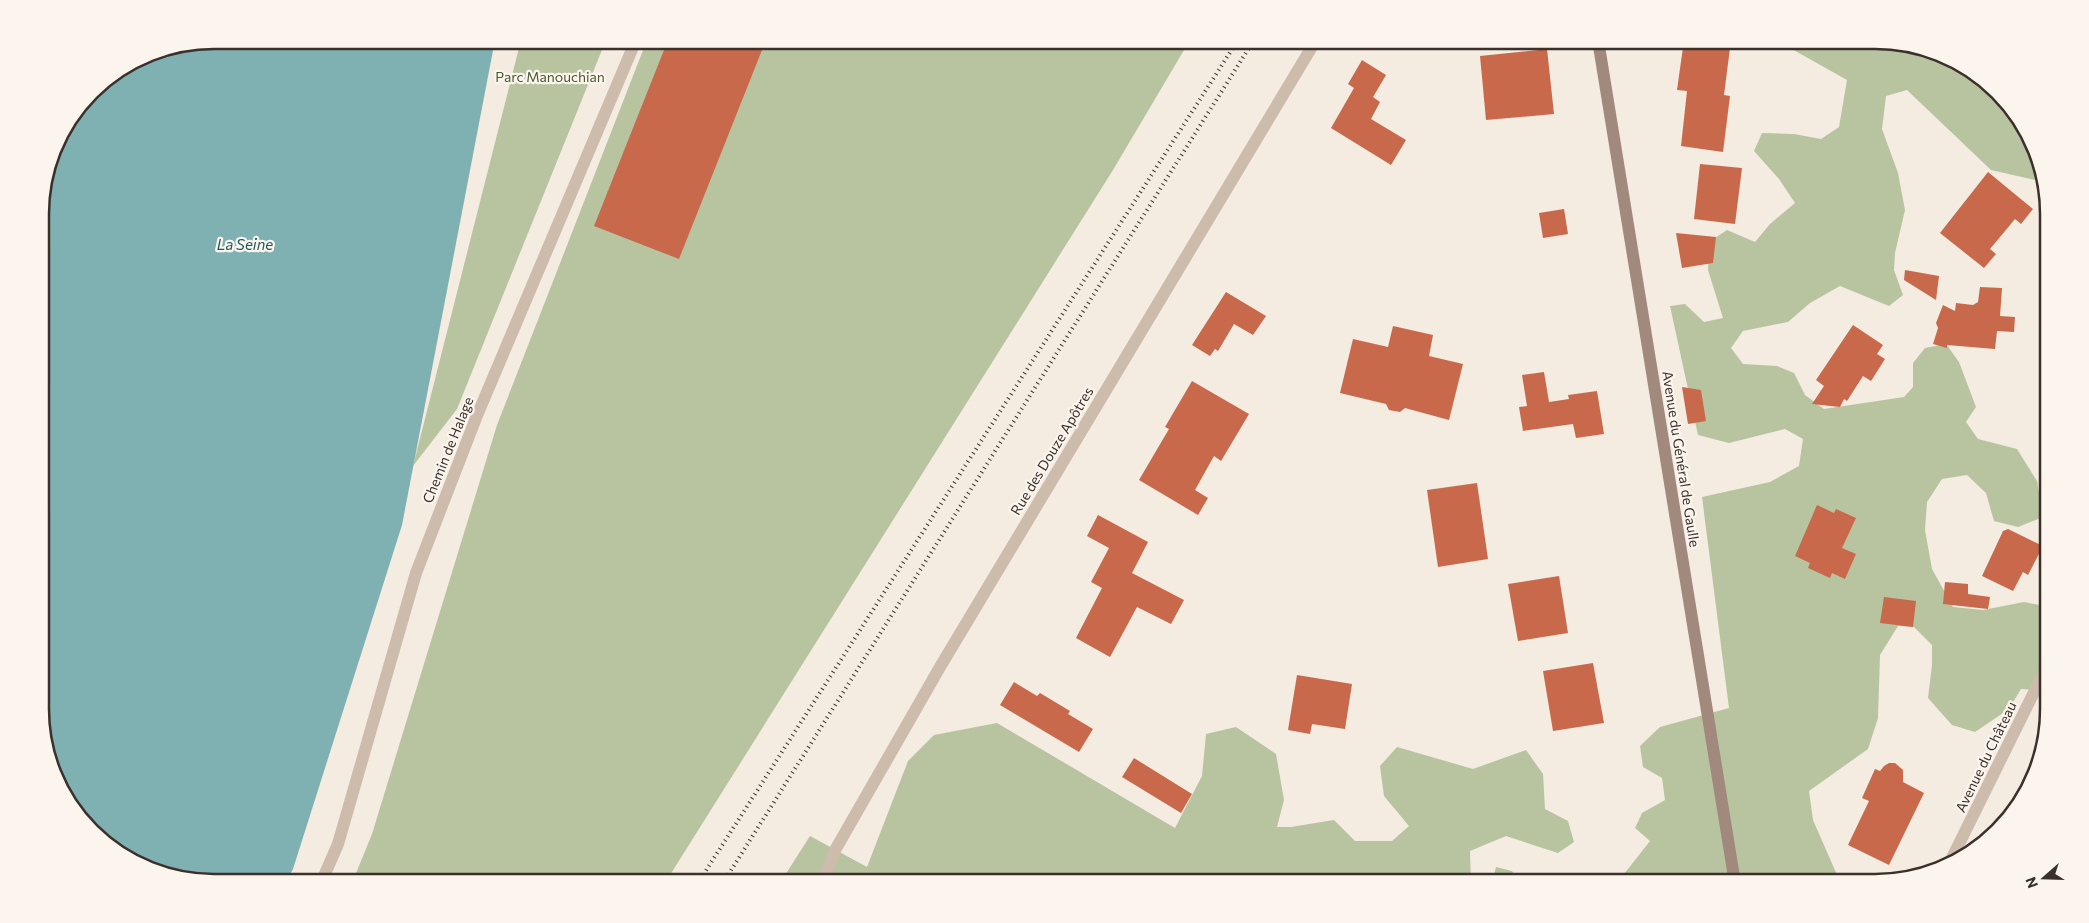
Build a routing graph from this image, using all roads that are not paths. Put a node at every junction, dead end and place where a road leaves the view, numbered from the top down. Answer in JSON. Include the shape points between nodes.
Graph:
{"nodes":[{"id":1,"x":632,"y":49,"type":"edge"},
{"id":2,"x":1311,"y":49,"type":"edge"},
{"id":3,"x":1599,"y":49,"type":"edge"},
{"id":4,"x":2040,"y":680,"type":"edge"},
{"id":5,"x":1954,"y":854,"type":"edge"},
{"id":6,"x":325,"y":874,"type":"edge"},
{"id":7,"x":825,"y":874,"type":"edge"},
{"id":8,"x":1734,"y":874,"type":"edge"}],
"edges":[{"from":1,"to":6,"type":"street","name":"Chemin de Halage","via":[[476,418],[416,574],[338,844]]},
{"from":2,"to":7,"type":"street","name":"Rue des Douze Apôtres","via":[[940,667],[834,852]]},
{"from":3,"to":8,"type":"street","name":"Avenue du Général de Gaulle"},
{"from":4,"to":5,"type":"street","name":"Avenue du Château"}]}
